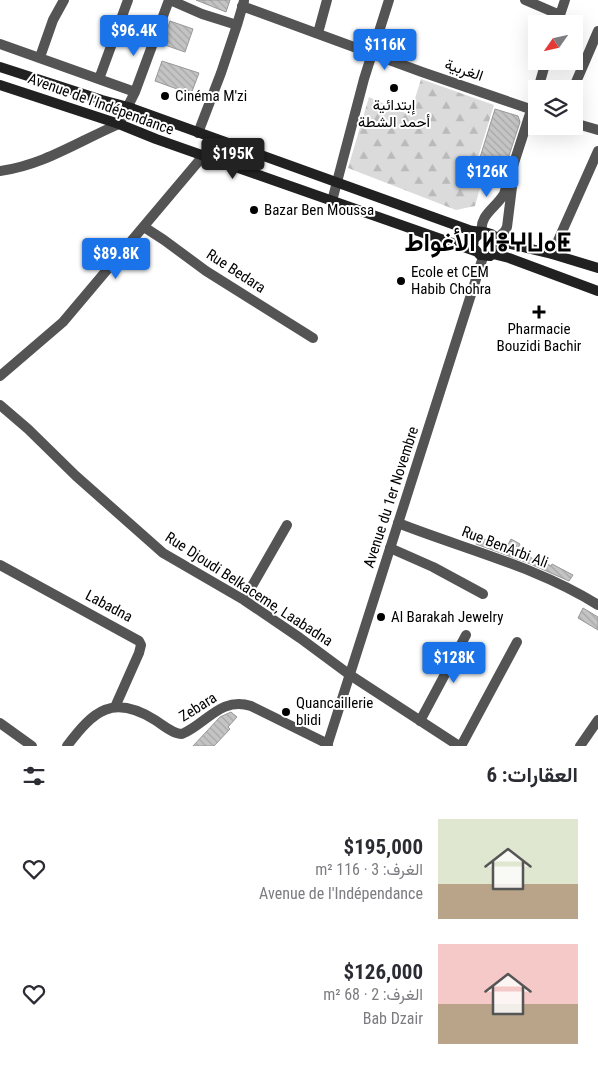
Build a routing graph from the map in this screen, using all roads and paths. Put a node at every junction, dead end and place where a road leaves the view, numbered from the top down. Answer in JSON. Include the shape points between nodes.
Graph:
{"nodes":[{"id":1,"x":64,"y":0,"type":"edge"},
{"id":2,"x":128,"y":0,"type":"edge"},
{"id":3,"x":169,"y":0,"type":"edge"},
{"id":4,"x":327,"y":0,"type":"edge"},
{"id":5,"x":389,"y":0,"type":"edge"},
{"id":6,"x":525,"y":0,"type":"edge"},
{"id":7,"x":565,"y":0,"type":"edge"},
{"id":8,"x":243,"y":3,"type":"edge"},
{"id":9,"x":551,"y":15,"type":"edge"},
{"id":10,"x":559,"y":15,"type":"edge"},
{"id":11,"x":237,"y":24,"type":"junction"},
{"id":12,"x":598,"y":31,"type":"edge"},
{"id":13,"x":318,"y":33,"type":"junction"},
{"id":14,"x":0,"y":44,"type":"edge"},
{"id":15,"x":373,"y":54,"type":"junction"},
{"id":16,"x":40,"y":57,"type":"junction"},
{"id":17,"x":0,"y":67,"type":"edge"},
{"id":18,"x":98,"y":79,"type":"junction"},
{"id":19,"x":577,"y":80,"type":"edge"},
{"id":20,"x":0,"y":84,"type":"edge"},
{"id":21,"x":135,"y":92,"type":"junction"},
{"id":22,"x":128,"y":107,"type":"junction"},
{"id":23,"x":528,"y":108,"type":"edge"},
{"id":24,"x":119,"y":124,"type":"junction"},
{"id":25,"x":528,"y":126,"type":"edge"},
{"id":26,"x":583,"y":126,"type":"edge"},
{"id":27,"x":598,"y":130,"type":"edge"},
{"id":28,"x":198,"y":133,"type":"junction"},
{"id":29,"x":598,"y":151,"type":"edge"},
{"id":30,"x":204,"y":156,"type":"junction"},
{"id":31,"x":515,"y":161,"type":"junction"},
{"id":32,"x":0,"y":171,"type":"edge"},
{"id":33,"x":336,"y":183,"type":"junction"},
{"id":34,"x":332,"y":201,"type":"junction"},
{"id":35,"x":144,"y":227,"type":"junction"},
{"id":36,"x":481,"y":233,"type":"junction"},
{"id":37,"x":497,"y":240,"type":"junction"},
{"id":38,"x":484,"y":254,"type":"junction"},
{"id":39,"x":552,"y":254,"type":"junction"},
{"id":40,"x":598,"y":268,"type":"edge"},
{"id":41,"x":598,"y":291,"type":"edge"},
{"id":42,"x":313,"y":338,"type":"dead end"},
{"id":43,"x":0,"y":376,"type":"edge"},
{"id":44,"x":0,"y":405,"type":"edge"},
{"id":45,"x":398,"y":523,"type":"junction"},
{"id":46,"x":287,"y":525,"type":"dead end"},
{"id":47,"x":390,"y":548,"type":"junction"},
{"id":48,"x":0,"y":565,"type":"edge"},
{"id":49,"x":483,"y":594,"type":"dead end"},
{"id":50,"x":244,"y":600,"type":"junction"},
{"id":51,"x":598,"y":605,"type":"edge"},
{"id":52,"x":466,"y":635,"type":"dead end"},
{"id":53,"x":517,"y":642,"type":"dead end"},
{"id":54,"x":350,"y":675,"type":"junction"},
{"id":55,"x":115,"y":707,"type":"junction"},
{"id":56,"x":598,"y":720,"type":"edge"},
{"id":57,"x":420,"y":721,"type":"junction"},
{"id":58,"x":0,"y":724,"type":"edge"},
{"id":59,"x":327,"y":745,"type":"edge"},
{"id":60,"x":32,"y":746,"type":"edge"},
{"id":61,"x":68,"y":746,"type":"edge"},
{"id":62,"x":460,"y":746,"type":"edge"},
{"id":63,"x":580,"y":746,"type":"edge"}],
"edges":[{"from":1,"to":16,"type":"street"},
{"from":2,"to":18,"type":"street"},
{"from":3,"to":11,"type":"street"},
{"from":3,"to":21,"type":"street"},
{"from":4,"to":13,"type":"street"},
{"from":5,"to":15,"type":"street"},
{"from":6,"to":9,"type":"street"},
{"from":7,"to":10,"type":"street"},
{"from":8,"to":11,"type":"street"},
{"from":8,"to":13,"type":"street","name":"الغربية"},
{"from":11,"to":28,"type":"street"},
{"from":12,"to":19,"type":"street"},
{"from":13,"to":15,"type":"street","name":"الغربية"},
{"from":14,"to":16,"type":"street"},
{"from":15,"to":23,"type":"street","name":"الغربية"},
{"from":15,"to":33,"type":"street"},
{"from":16,"to":18,"type":"street"},
{"from":17,"to":22,"type":"main road","name":"Avenue de l'Indépendance"},
{"from":18,"to":21,"type":"street"},
{"from":20,"to":24,"type":"main road","name":"Avenue de l'Indépendance"},
{"from":21,"to":22,"type":"street"},
{"from":22,"to":24,"type":"street"},
{"from":22,"to":28,"type":"main road","name":"Avenue de l'Indépendance"},
{"from":24,"to":30,"type":"main road","name":"Avenue de l'Indépendance"},
{"from":24,"to":32,"type":"street","via":[[45,160]]},
{"from":25,"to":31,"type":"street"},
{"from":26,"to":27,"type":"street"},
{"from":28,"to":33,"type":"main road","name":"Avenue de l'Indépendance"},
{"from":29,"to":39,"type":"street"},
{"from":30,"to":34,"type":"main road","name":"Avenue de l'Indépendance"},
{"from":30,"to":35,"type":"street"},
{"from":31,"to":36,"type":"street","via":[[501,199],[482,221]]},
{"from":31,"to":37,"type":"street","via":[[508,220],[505,231]]},
{"from":33,"to":34,"type":"street"},
{"from":33,"to":36,"type":"main road","name":"Avenue de l'Indépendance"},
{"from":34,"to":38,"type":"main road","name":"Avenue de l'Indépendance"},
{"from":35,"to":42,"type":"street","name":"Rue Bedara","via":[[206,271]]},
{"from":35,"to":43,"type":"street","via":[[63,322]]},
{"from":36,"to":37,"type":"main road","via":[[492,234]]},
{"from":36,"to":38,"type":"main road","via":[[474,239],[473,247]]},
{"from":37,"to":38,"type":"main road","via":[[497,248]]},
{"from":37,"to":39,"type":"main road"},
{"from":38,"to":41,"type":"main road","name":"Avenue de l'Indépendance","via":[[509,258]]},
{"from":38,"to":45,"type":"street","name":"Avenue du 1er Novembre"},
{"from":39,"to":40,"type":"main road"},
{"from":44,"to":50,"type":"street","name":"Rue Djoudi Belkaceme, Laabadna","via":[[152,545]]},
{"from":45,"to":47,"type":"street","name":"Avenue du 1er Novembre"},
{"from":45,"to":51,"type":"street","name":"Rue BenArbi Ali","via":[[550,580]]},
{"from":46,"to":50,"type":"street"},
{"from":47,"to":49,"type":"street"},
{"from":47,"to":54,"type":"street","name":"Avenue du 1er Novembre"},
{"from":48,"to":55,"type":"street","name":"Labadna","via":[[139,640],[139,653]]},
{"from":50,"to":54,"type":"street","name":"Rue Djoudi Belkaceme, Laabadna"},
{"from":52,"to":57,"type":"street"},
{"from":53,"to":62,"type":"street"},
{"from":54,"to":57,"type":"street","name":"Rue Djoudi Belkaceme, Laabadna"},
{"from":54,"to":59,"type":"street","name":"Avenue du 1er Novembre"},
{"from":55,"to":59,"type":"street","name":"Zebara","via":[[130,708],[182,734],[217,710],[244,703]]},
{"from":55,"to":61,"type":"street","via":[[102,710],[92,718]]},
{"from":56,"to":63,"type":"street"},
{"from":57,"to":62,"type":"street","name":"Rue Djoudi Belkaceme, Laabadna"},
{"from":58,"to":60,"type":"street"}]}
